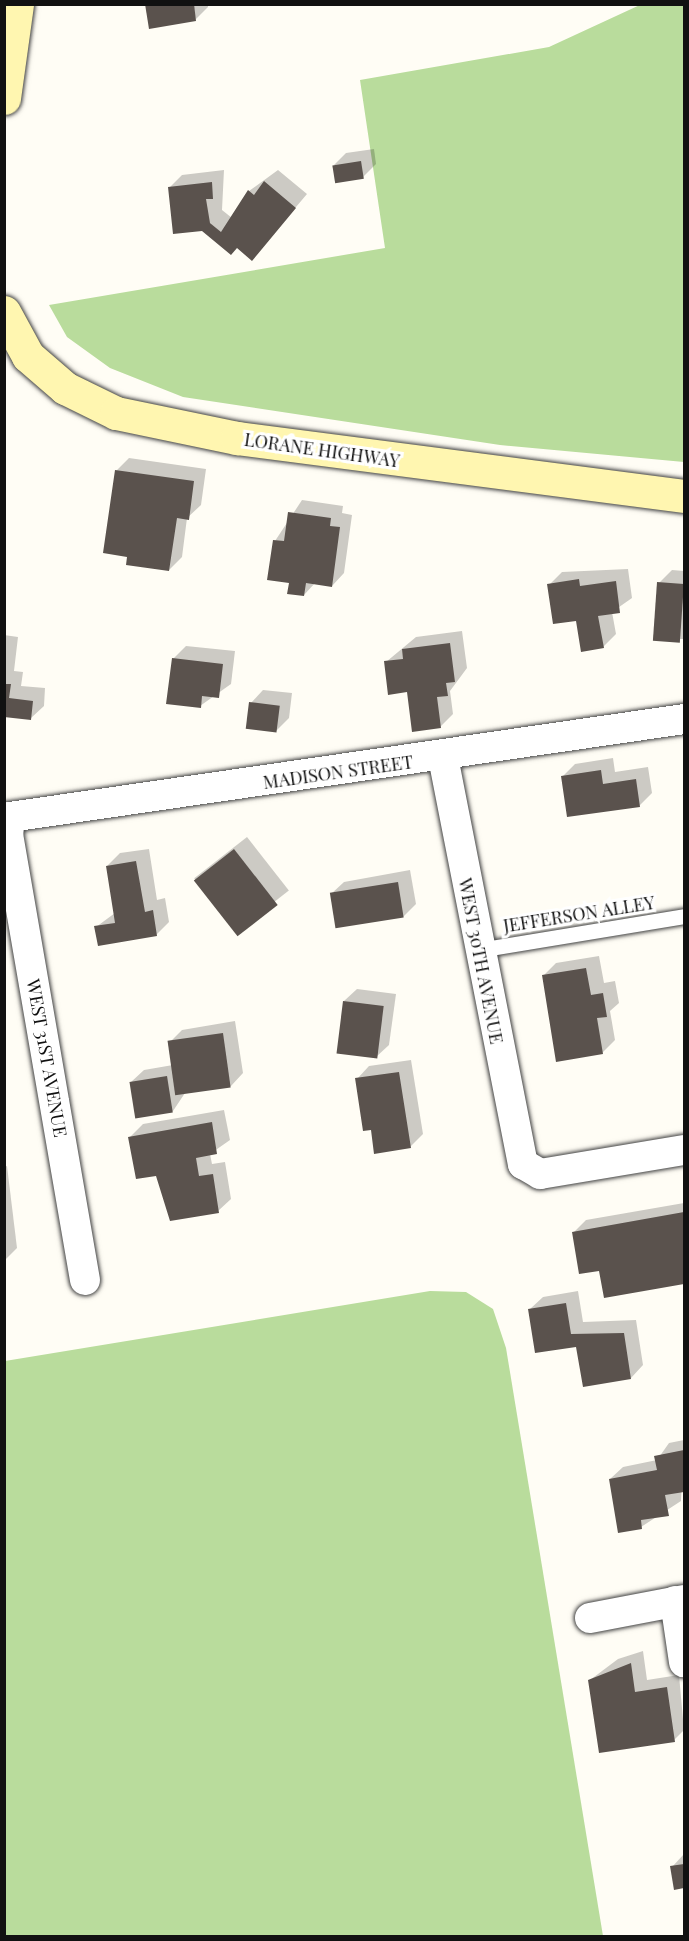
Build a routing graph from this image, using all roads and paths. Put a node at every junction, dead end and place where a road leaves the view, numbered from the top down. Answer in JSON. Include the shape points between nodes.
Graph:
{"nodes":[{"id":1,"x":17,"y":4,"type":"edge"},
{"id":2,"x":4,"y":98,"type":"edge"},
{"id":3,"x":4,"y":312,"type":"edge"},
{"id":4,"x":684,"y":496,"type":"edge"},
{"id":5,"x":684,"y":719,"type":"edge"},
{"id":6,"x":443,"y":758,"type":"junction"},
{"id":7,"x":8,"y":836,"type":"joint"},
{"id":8,"x":684,"y":916,"type":"edge"},
{"id":9,"x":479,"y":950,"type":"junction"},
{"id":10,"x":684,"y":1150,"type":"edge"},
{"id":11,"x":85,"y":1280,"type":"dead end"},
{"id":12,"x":680,"y":1601,"type":"edge"},
{"id":13,"x":590,"y":1618,"type":"dead end"},
{"id":14,"x":684,"y":1662,"type":"edge"}],
"edges":[{"from":1,"to":2,"type":"street"},
{"from":3,"to":4,"type":"street","name":"LORANE HIGHWAY","via":[[28,356],[65,388],[116,413],[237,438]]},
{"from":5,"to":6,"type":"street","name":"MADISON STREET"},
{"from":6,"to":7,"type":"street","name":"MADISON STREET","via":[[22,811],[10,817]]},
{"from":6,"to":9,"type":"street","name":"WEST 30TH AVENUE"},
{"from":7,"to":11,"type":"street","name":"WEST 31ST AVENUE"},
{"from":8,"to":9,"type":"lane","name":"JEFFERSON ALLEY"},
{"from":9,"to":10,"type":"street","name":"WEST 30TH AVENUE","via":[[523,1164],[540,1174]]},
{"from":12,"to":13,"type":"street"},
{"from":12,"to":14,"type":"street"}]}
